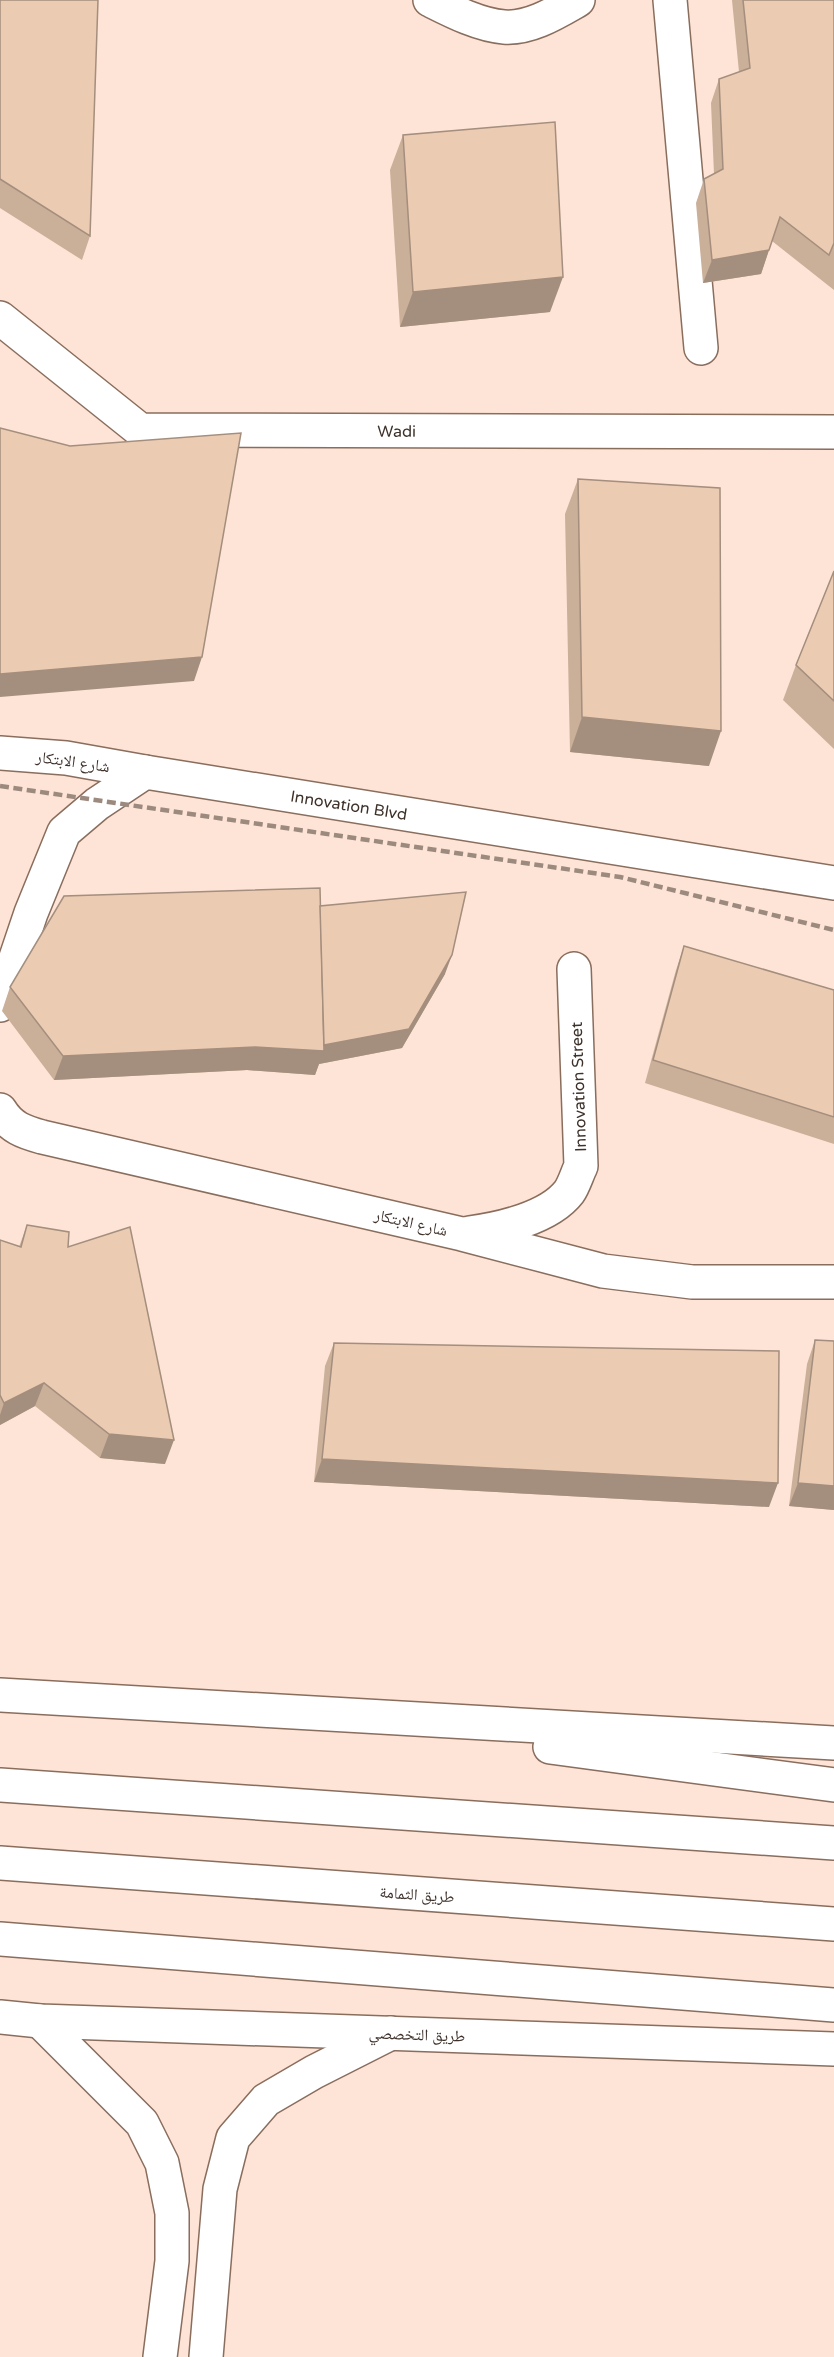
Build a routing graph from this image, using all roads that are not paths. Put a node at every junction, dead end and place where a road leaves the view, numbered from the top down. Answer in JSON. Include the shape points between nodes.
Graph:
{"nodes":[{"id":1,"x":430,"y":0,"type":"edge"},
{"id":2,"x":578,"y":0,"type":"edge"},
{"id":3,"x":670,"y":0,"type":"edge"},
{"id":4,"x":0,"y":318,"type":"edge"},
{"id":5,"x":701,"y":348,"type":"dead end"},
{"id":6,"x":834,"y":432,"type":"edge"},
{"id":7,"x":0,"y":753,"type":"edge"},
{"id":8,"x":145,"y":772,"type":"junction"},
{"id":9,"x":834,"y":883,"type":"edge"},
{"id":10,"x":574,"y":969,"type":"dead end"},
{"id":11,"x":0,"y":1005,"type":"edge"},
{"id":12,"x":0,"y":1110,"type":"edge"},
{"id":13,"x":462,"y":1234,"type":"junction"},
{"id":14,"x":834,"y":1282,"type":"edge"},
{"id":15,"x":0,"y":1695,"type":"edge"},
{"id":16,"x":200,"y":1707,"type":"junction"},
{"id":17,"x":299,"y":1713,"type":"junction"},
{"id":18,"x":0,"y":1714,"type":"edge"},
{"id":19,"x":834,"y":1743,"type":"edge"},
{"id":20,"x":0,"y":1785,"type":"edge"},
{"id":21,"x":834,"y":1785,"type":"edge"},
{"id":22,"x":834,"y":1843,"type":"edge"},
{"id":23,"x":0,"y":1863,"type":"edge"},
{"id":24,"x":834,"y":1924,"type":"edge"},
{"id":25,"x":0,"y":1928,"type":"edge"},
{"id":26,"x":0,"y":1939,"type":"edge"},
{"id":27,"x":200,"y":1955,"type":"junction"},
{"id":28,"x":834,"y":2005,"type":"edge"},
{"id":29,"x":0,"y":2017,"type":"edge"},
{"id":30,"x":40,"y":2021,"type":"junction"},
{"id":31,"x":391,"y":2033,"type":"junction"},
{"id":32,"x":834,"y":2049,"type":"edge"},
{"id":33,"x":160,"y":2357,"type":"edge"},
{"id":34,"x":206,"y":2357,"type":"edge"}],
"edges":[{"from":1,"to":2,"type":"main road","via":[[459,14],[505,27],[544,19]]},
{"from":3,"to":5,"type":"main road"},
{"from":4,"to":6,"type":"main road","name":"Wadi","via":[[140,430]]},
{"from":7,"to":8,"type":"main road","name":"شارع الابتكار","via":[[66,758]]},
{"from":8,"to":9,"type":"main road","name":"Innovation Blvd"},
{"from":8,"to":11,"type":"main road","via":[[64,832]]},
{"from":10,"to":13,"type":"main road","name":"Innovation Street","via":[[580,1166],[569,1192],[542,1213],[491,1230]]},
{"from":12,"to":13,"type":"main road","name":"شارع الابتكار","via":[[7,1122],[42,1137]]},
{"from":13,"to":14,"type":"main road","name":"شارع الابتكار","via":[[603,1271],[652,1278],[692,1282]]},
{"from":15,"to":16,"type":"main road"},
{"from":16,"to":17,"type":"main road"},
{"from":16,"to":18,"type":"main road"},
{"from":17,"to":19,"type":"main road"},
{"from":17,"to":21,"type":"main road"},
{"from":20,"to":22,"type":"main road"},
{"from":23,"to":24,"type":"main road","name":"طريق الثمامة"},
{"from":25,"to":27,"type":"main road"},
{"from":26,"to":27,"type":"main road"},
{"from":27,"to":28,"type":"main road"},
{"from":29,"to":30,"type":"main road","name":"طريق التخصصي"},
{"from":30,"to":31,"type":"main road","name":"طريق التخصصي"},
{"from":30,"to":33,"type":"main road","via":[[142,2124],[162,2163],[172,2213],[172,2261]]},
{"from":31,"to":32,"type":"main road","name":"طريق التخصصي"},
{"from":31,"to":34,"type":"main road","via":[[266,2100],[233,2138],[220,2189]]}]}
